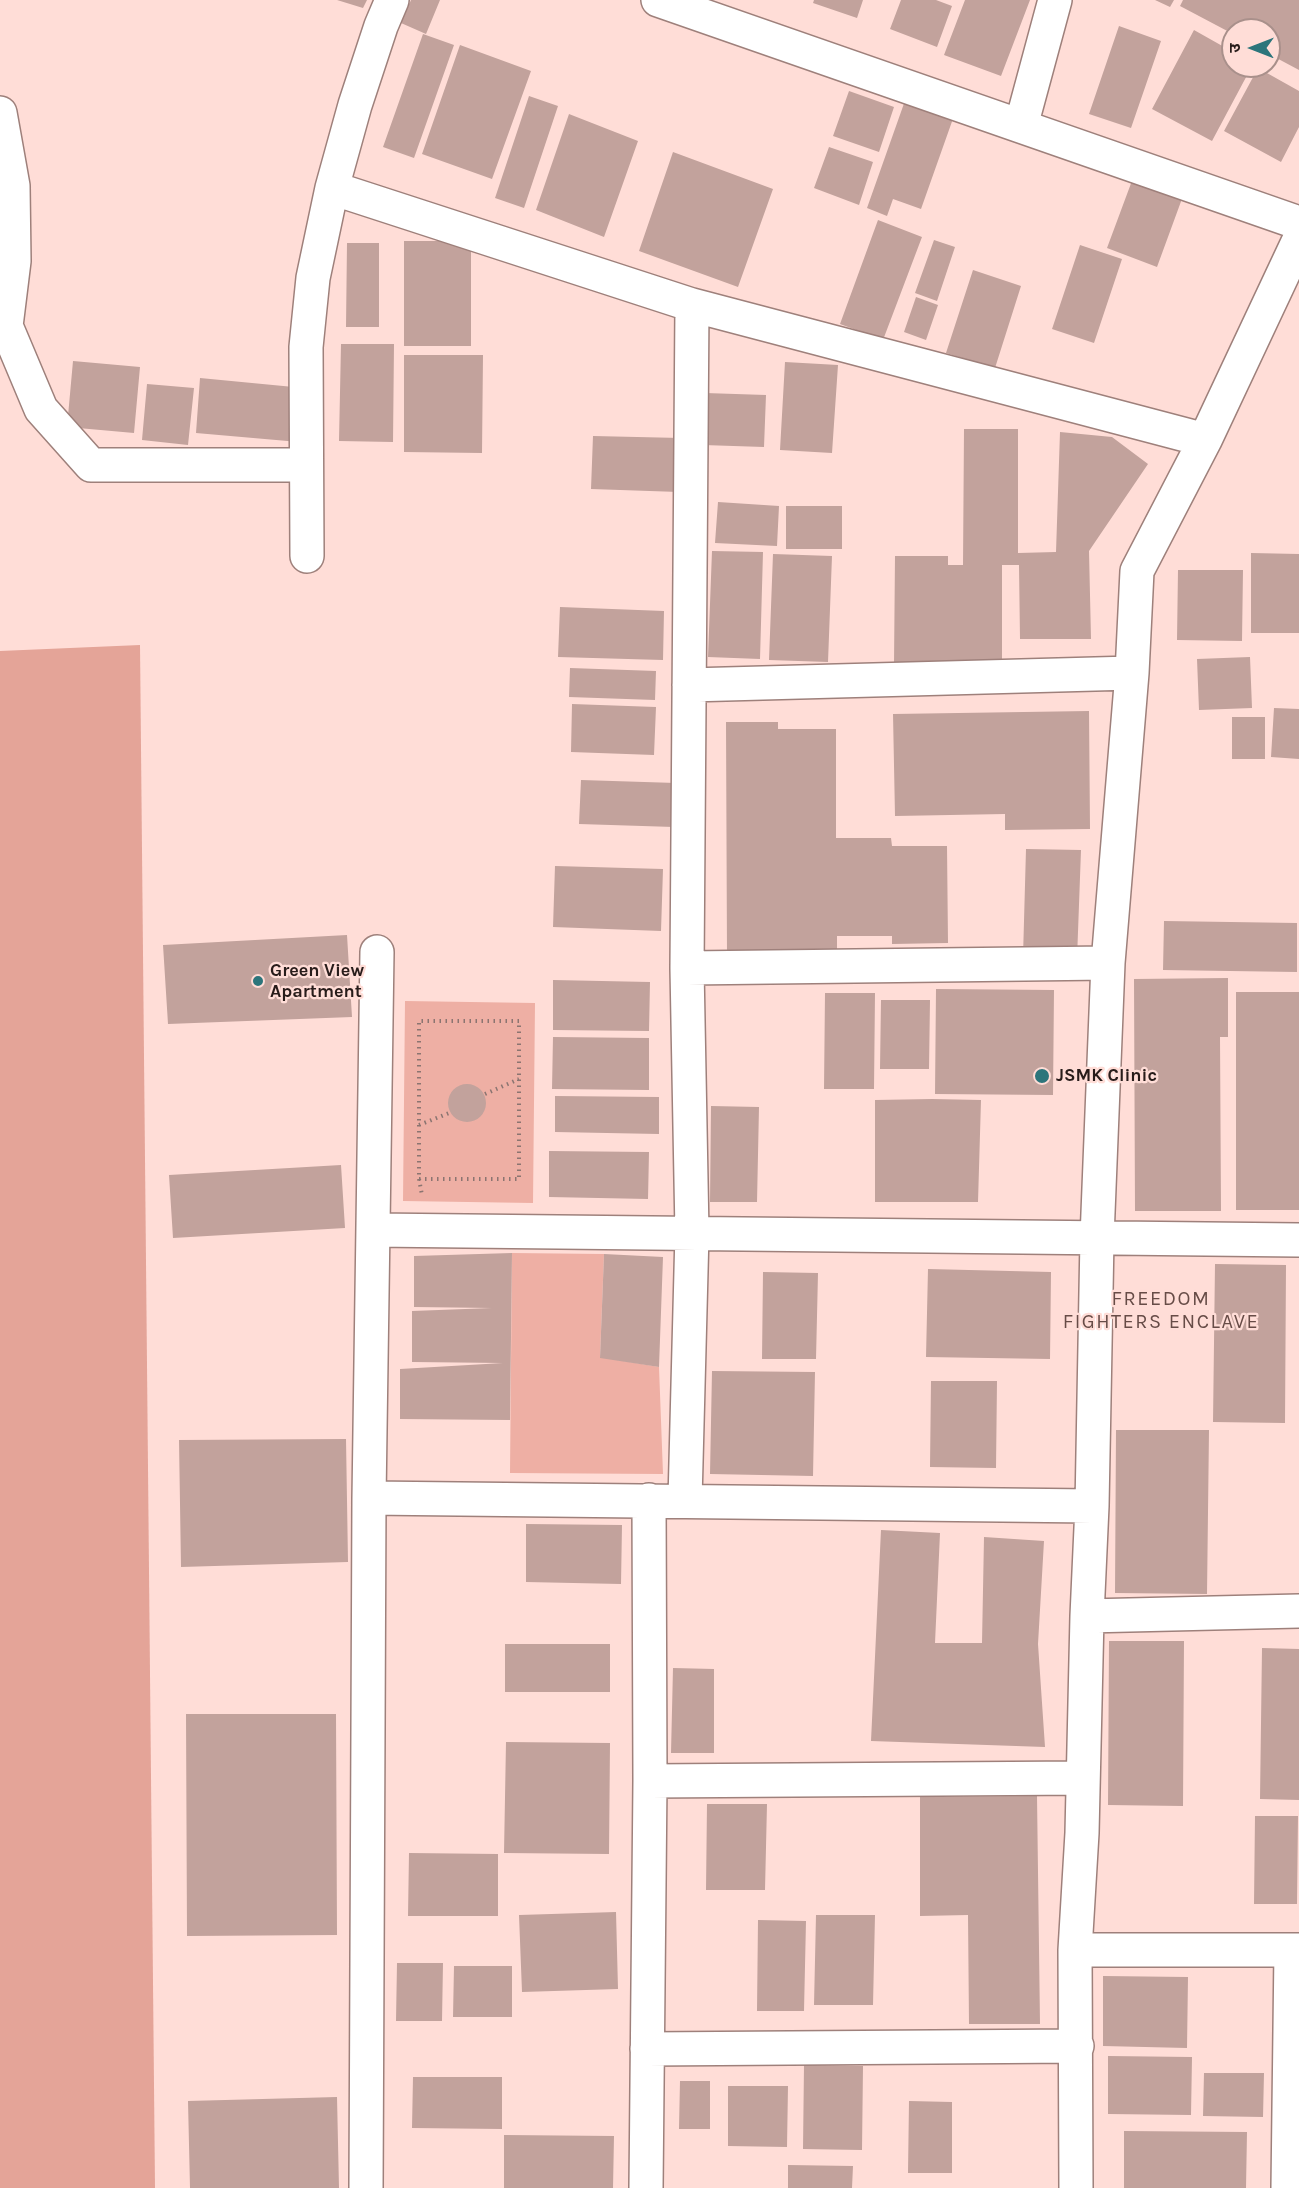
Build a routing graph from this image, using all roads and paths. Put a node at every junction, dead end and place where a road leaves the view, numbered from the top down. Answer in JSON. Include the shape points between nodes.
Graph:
{"nodes":[{"id":1,"x":392,"y":0,"type":"edge"},
{"id":2,"x":658,"y":0,"type":"edge"},
{"id":3,"x":1055,"y":0,"type":"edge"},
{"id":4,"x":0,"y":113,"type":"edge"},
{"id":5,"x":1021,"y":126,"type":"junction"},
{"id":6,"x":332,"y":188,"type":"junction"},
{"id":7,"x":1299,"y":223,"type":"edge"},
{"id":8,"x":1299,"y":240,"type":"edge"},
{"id":9,"x":692,"y":305,"type":"junction"},
{"id":10,"x":1204,"y":440,"type":"junction"},
{"id":11,"x":306,"y":465,"type":"junction"},
{"id":12,"x":307,"y":556,"type":"dead end"},
{"id":13,"x":1132,"y":673,"type":"junction"},
{"id":14,"x":689,"y":686,"type":"junction"},
{"id":15,"x":377,"y":952,"type":"dead end"},
{"id":16,"x":1108,"y":963,"type":"junction"},
{"id":17,"x":687,"y":968,"type":"junction"},
{"id":18,"x":519,"y":1079,"type":"junction"},
{"id":19,"x":484,"y":1094,"type":"dead end"},
{"id":20,"x":449,"y":1113,"type":"dead end"},
{"id":21,"x":419,"y":1125,"type":"junction"},
{"id":22,"x":419,"y":1179,"type":"junction"},
{"id":23,"x":423,"y":1202,"type":"dead end"},
{"id":24,"x":373,"y":1230,"type":"junction"},
{"id":25,"x":692,"y":1233,"type":"junction"},
{"id":26,"x":1097,"y":1238,"type":"junction"},
{"id":27,"x":1299,"y":1240,"type":"edge"},
{"id":28,"x":369,"y":1498,"type":"junction"},
{"id":29,"x":649,"y":1500,"type":"junction"},
{"id":30,"x":685,"y":1500,"type":"junction"},
{"id":31,"x":1092,"y":1506,"type":"junction"},
{"id":32,"x":1299,"y":1611,"type":"edge"},
{"id":33,"x":1087,"y":1616,"type":"junction"},
{"id":34,"x":1083,"y":1778,"type":"junction"},
{"id":35,"x":650,"y":1781,"type":"junction"},
{"id":36,"x":1075,"y":1950,"type":"junction"},
{"id":37,"x":1295,"y":1950,"type":"edge"},
{"id":38,"x":1077,"y":2046,"type":"junction"},
{"id":39,"x":648,"y":2049,"type":"junction"},
{"id":40,"x":366,"y":2188,"type":"edge"},
{"id":41,"x":646,"y":2188,"type":"edge"},
{"id":42,"x":1076,"y":2188,"type":"edge"},
{"id":43,"x":1288,"y":2188,"type":"edge"}],
"edges":[{"from":1,"to":6,"type":"street","via":[[355,105]]},
{"from":2,"to":5,"type":"street"},
{"from":3,"to":5,"type":"street"},
{"from":4,"to":11,"type":"street","via":[[13,186],[14,261],[6,326],[41,409],[91,465]]},
{"from":5,"to":7,"type":"street"},
{"from":6,"to":9,"type":"street"},
{"from":6,"to":11,"type":"street","via":[[313,278],[306,347]]},
{"from":8,"to":10,"type":"street"},
{"from":9,"to":10,"type":"street"},
{"from":9,"to":14,"type":"street"},
{"from":10,"to":13,"type":"street","via":[[1137,571]]},
{"from":11,"to":12,"type":"street"},
{"from":13,"to":14,"type":"street"},
{"from":13,"to":16,"type":"street"},
{"from":14,"to":17,"type":"street"},
{"from":15,"to":24,"type":"street"},
{"from":16,"to":17,"type":"street"},
{"from":16,"to":26,"type":"street"},
{"from":17,"to":25,"type":"street"},
{"from":18,"to":19,"type":"path"},
{"from":18,"to":21,"type":"path","via":[[519,1021],[419,1021]]},
{"from":18,"to":22,"type":"path","via":[[519,1179]]},
{"from":20,"to":21,"type":"path"},
{"from":21,"to":22,"type":"path"},
{"from":22,"to":23,"type":"path"},
{"from":24,"to":25,"type":"street"},
{"from":24,"to":28,"type":"street"},
{"from":25,"to":26,"type":"street"},
{"from":25,"to":30,"type":"street"},
{"from":26,"to":27,"type":"street"},
{"from":26,"to":31,"type":"street"},
{"from":28,"to":29,"type":"street"},
{"from":28,"to":40,"type":"street"},
{"from":29,"to":30,"type":"street"},
{"from":29,"to":35,"type":"street"},
{"from":30,"to":31,"type":"street"},
{"from":31,"to":33,"type":"street"},
{"from":32,"to":33,"type":"street"},
{"from":33,"to":34,"type":"street"},
{"from":34,"to":35,"type":"street"},
{"from":34,"to":36,"type":"street"},
{"from":35,"to":39,"type":"street"},
{"from":36,"to":37,"type":"street"},
{"from":36,"to":38,"type":"street"},
{"from":37,"to":43,"type":"street"},
{"from":38,"to":39,"type":"street"},
{"from":38,"to":42,"type":"street"},
{"from":39,"to":41,"type":"street"}]}
